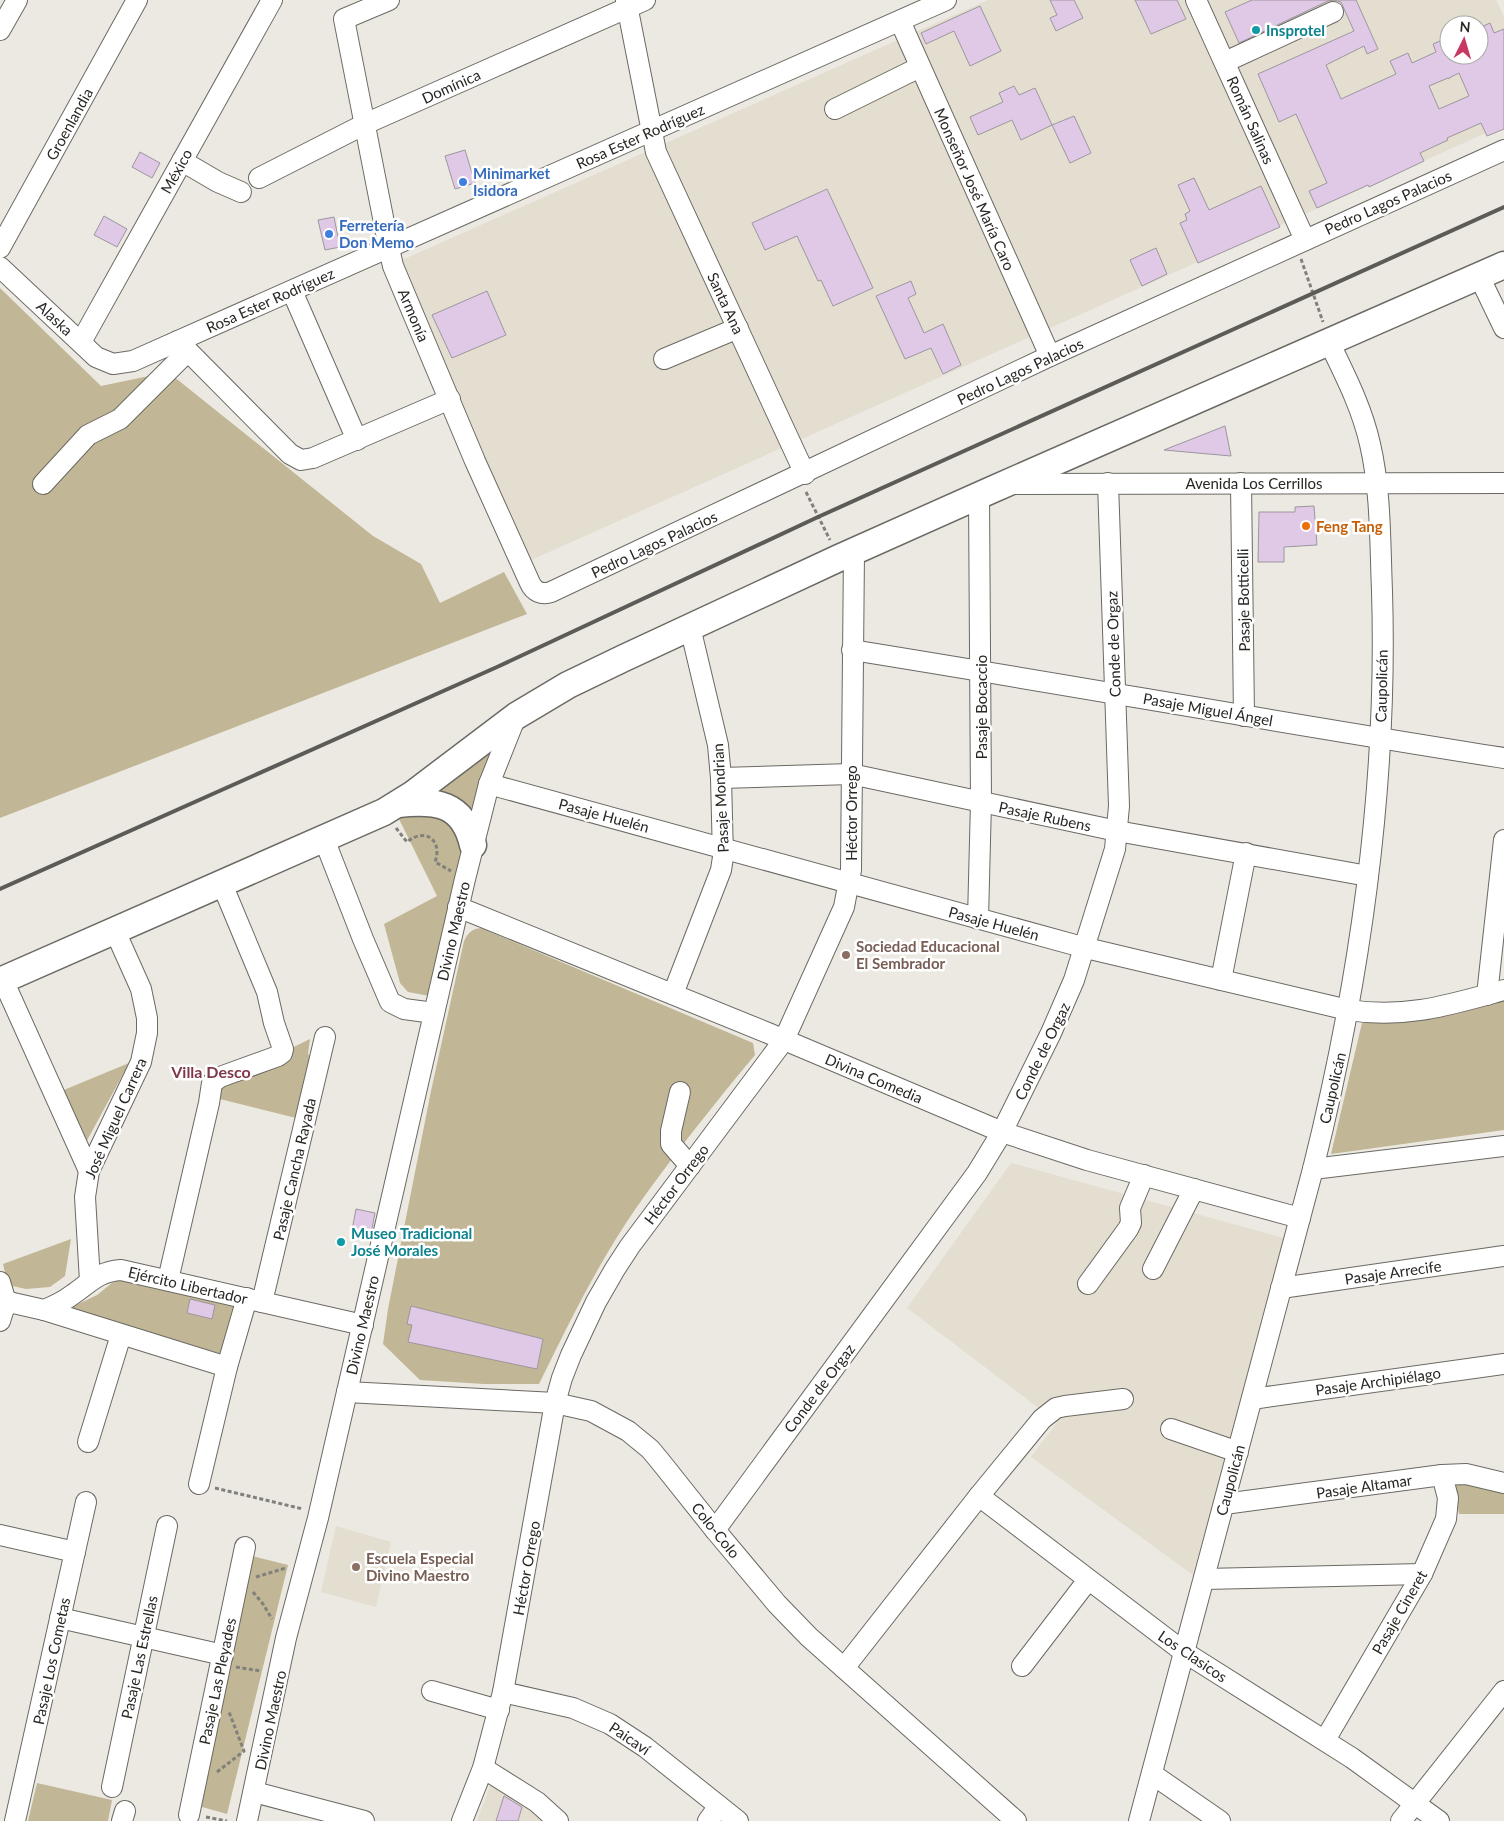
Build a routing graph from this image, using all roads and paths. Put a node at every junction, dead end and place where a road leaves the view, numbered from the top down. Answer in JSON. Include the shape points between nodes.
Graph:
{"nodes":[{"id":1,"x":16,"y":0,"type":"edge"},
{"id":2,"x":137,"y":0,"type":"edge"},
{"id":3,"x":272,"y":0,"type":"edge"},
{"id":4,"x":388,"y":0,"type":"edge"},
{"id":5,"x":946,"y":0,"type":"edge"},
{"id":6,"x":1196,"y":0,"type":"edge"},
{"id":7,"x":633,"y":3,"type":"edge"},
{"id":8,"x":1333,"y":12,"type":"dead end"},
{"id":9,"x":900,"y":21,"type":"junction"},
{"id":10,"x":0,"y":30,"type":"edge"},
{"id":11,"x":1224,"y":62,"type":"junction"},
{"id":12,"x":920,"y":67,"type":"junction"},
{"id":13,"x":835,"y":109,"type":"dead end"},
{"id":14,"x":365,"y":124,"type":"junction"},
{"id":15,"x":650,"y":131,"type":"junction"},
{"id":16,"x":1504,"y":150,"type":"edge"},
{"id":17,"x":182,"y":161,"type":"junction"},
{"id":18,"x":259,"y":178,"type":"dead end"},
{"id":19,"x":241,"y":192,"type":"dead end"},
{"id":20,"x":1301,"y":242,"type":"junction"},
{"id":21,"x":0,"y":248,"type":"edge"},
{"id":22,"x":389,"y":248,"type":"junction"},
{"id":23,"x":1504,"y":265,"type":"edge"},
{"id":24,"x":0,"y":267,"type":"edge"},
{"id":25,"x":1479,"y":276,"type":"junction"},
{"id":26,"x":292,"y":291,"type":"junction"},
{"id":27,"x":738,"y":328,"type":"junction"},
{"id":28,"x":1504,"y":328,"type":"edge"},
{"id":29,"x":81,"y":342,"type":"junction"},
{"id":30,"x":1329,"y":342,"type":"junction"},
{"id":31,"x":183,"y":346,"type":"junction"},
{"id":32,"x":1050,"y":356,"type":"junction"},
{"id":33,"x":664,"y":359,"type":"dead end"},
{"id":34,"x":113,"y":364,"type":"joint"},
{"id":35,"x":450,"y":399,"type":"junction"},
{"id":36,"x":356,"y":440,"type":"junction"},
{"id":37,"x":805,"y":474,"type":"junction"},
{"id":38,"x":1241,"y":483,"type":"junction"},
{"id":39,"x":1504,"y":483,"type":"edge"},
{"id":40,"x":43,"y":484,"type":"dead end"},
{"id":41,"x":1004,"y":484,"type":"junction"},
{"id":42,"x":1108,"y":484,"type":"junction"},
{"id":43,"x":1376,"y":484,"type":"junction"},
{"id":44,"x":980,"y":495,"type":"junction"},
{"id":45,"x":846,"y":555,"type":"junction"},
{"id":46,"x":538,"y":592,"type":"joint"},
{"id":47,"x":690,"y":626,"type":"junction"},
{"id":48,"x":852,"y":650,"type":"junction"},
{"id":49,"x":980,"y":671,"type":"junction"},
{"id":50,"x":1114,"y":693,"type":"junction"},
{"id":51,"x":516,"y":716,"type":"junction"},
{"id":52,"x":1244,"y":716,"type":"junction"},
{"id":53,"x":1380,"y":739,"type":"junction"},
{"id":54,"x":1504,"y":758,"type":"edge"},
{"id":55,"x":851,"y":774,"type":"junction"},
{"id":56,"x":721,"y":778,"type":"junction"},
{"id":57,"x":489,"y":784,"type":"junction"},
{"id":58,"x":981,"y":802,"type":"junction"},
{"id":59,"x":391,"y":808,"type":"junction"},
{"id":60,"x":1117,"y":831,"type":"junction"},
{"id":61,"x":324,"y":839,"type":"junction"},
{"id":62,"x":1504,"y":840,"type":"edge"},
{"id":63,"x":473,"y":845,"type":"junction"},
{"id":64,"x":723,"y":848,"type":"junction"},
{"id":65,"x":1246,"y":853,"type":"junction"},
{"id":66,"x":1368,"y":876,"type":"junction"},
{"id":67,"x":464,"y":879,"type":"junction"},
{"id":68,"x":850,"y":882,"type":"junction"},
{"id":69,"x":222,"y":884,"type":"junction"},
{"id":70,"x":458,"y":907,"type":"junction"},
{"id":71,"x":978,"y":919,"type":"junction"},
{"id":72,"x":115,"y":931,"type":"junction"},
{"id":73,"x":1086,"y":948,"type":"junction"},
{"id":74,"x":1221,"y":980,"type":"junction"},
{"id":75,"x":2,"y":981,"type":"edge"},
{"id":76,"x":1496,"y":992,"type":"edge"},
{"id":77,"x":672,"y":994,"type":"junction"},
{"id":78,"x":1348,"y":1010,"type":"junction"},
{"id":79,"x":434,"y":1013,"type":"junction"},
{"id":80,"x":325,"y":1037,"type":"dead end"},
{"id":81,"x":784,"y":1040,"type":"junction"},
{"id":82,"x":680,"y":1092,"type":"dead end"},
{"id":83,"x":1002,"y":1132,"type":"junction"},
{"id":84,"x":1504,"y":1146,"type":"edge"},
{"id":85,"x":690,"y":1166,"type":"junction"},
{"id":86,"x":1313,"y":1170,"type":"junction"},
{"id":87,"x":89,"y":1171,"type":"junction"},
{"id":88,"x":1144,"y":1176,"type":"junction"},
{"id":89,"x":1194,"y":1189,"type":"junction"},
{"id":90,"x":1300,"y":1218,"type":"junction"},
{"id":91,"x":1504,"y":1256,"type":"edge"},
{"id":92,"x":1153,"y":1269,"type":"dead end"},
{"id":93,"x":168,"y":1280,"type":"junction"},
{"id":94,"x":0,"y":1282,"type":"edge"},
{"id":95,"x":90,"y":1282,"type":"junction"},
{"id":96,"x":1088,"y":1284,"type":"dead end"},
{"id":97,"x":1281,"y":1288,"type":"junction"},
{"id":98,"x":254,"y":1300,"type":"junction"},
{"id":99,"x":9,"y":1303,"type":"edge"},
{"id":100,"x":44,"y":1310,"type":"junction"},
{"id":101,"x":0,"y":1321,"type":"edge"},
{"id":102,"x":363,"y":1324,"type":"junction"},
{"id":103,"x":121,"y":1335,"type":"junction"},
{"id":104,"x":1504,"y":1364,"type":"edge"},
{"id":105,"x":227,"y":1367,"type":"junction"},
{"id":106,"x":347,"y":1392,"type":"junction"},
{"id":107,"x":1252,"y":1398,"type":"junction"},
{"id":108,"x":1123,"y":1399,"type":"dead end"},
{"id":109,"x":555,"y":1403,"type":"junction"},
{"id":110,"x":1171,"y":1429,"type":"dead end"},
{"id":111,"x":88,"y":1442,"type":"dead end"},
{"id":112,"x":1238,"y":1452,"type":"junction"},
{"id":113,"x":1442,"y":1475,"type":"junction"},
{"id":114,"x":199,"y":1484,"type":"joint"},
{"id":115,"x":1504,"y":1484,"type":"edge"},
{"id":116,"x":979,"y":1496,"type":"junction"},
{"id":117,"x":86,"y":1502,"type":"dead end"},
{"id":118,"x":1224,"y":1504,"type":"junction"},
{"id":119,"x":318,"y":1518,"type":"junction"},
{"id":120,"x":167,"y":1526,"type":"dead end"},
{"id":121,"x":715,"y":1530,"type":"junction"},
{"id":122,"x":0,"y":1534,"type":"edge"},
{"id":123,"x":245,"y":1547,"type":"dead end"},
{"id":124,"x":75,"y":1552,"type":"junction"},
{"id":125,"x":289,"y":1567,"type":"dead end"},
{"id":126,"x":1422,"y":1574,"type":"junction"},
{"id":127,"x":1204,"y":1578,"type":"junction"},
{"id":128,"x":238,"y":1580,"type":"junction"},
{"id":129,"x":1088,"y":1580,"type":"junction"},
{"id":130,"x":60,"y":1618,"type":"junction"},
{"id":131,"x":272,"y":1620,"type":"dead end"},
{"id":132,"x":143,"y":1637,"type":"junction"},
{"id":133,"x":1184,"y":1652,"type":"junction"},
{"id":134,"x":226,"y":1661,"type":"junction"},
{"id":135,"x":1022,"y":1666,"type":"dead end"},
{"id":136,"x":844,"y":1668,"type":"junction"},
{"id":137,"x":261,"y":1671,"type":"dead end"},
{"id":138,"x":216,"y":1687,"type":"junction"},
{"id":139,"x":432,"y":1691,"type":"dead end"},
{"id":140,"x":1504,"y":1691,"type":"edge"},
{"id":141,"x":501,"y":1701,"type":"junction"},
{"id":142,"x":1324,"y":1740,"type":"junction"},
{"id":143,"x":483,"y":1768,"type":"junction"},
{"id":144,"x":1152,"y":1774,"type":"junction"},
{"id":145,"x":112,"y":1788,"type":"dead end"},
{"id":146,"x":194,"y":1792,"type":"junction"},
{"id":147,"x":254,"y":1792,"type":"junction"},
{"id":148,"x":1416,"y":1803,"type":"junction"},
{"id":149,"x":714,"y":1813,"type":"edge"},
{"id":150,"x":195,"y":1816,"type":"joint"},
{"id":151,"x":15,"y":1821,"type":"edge"},
{"id":152,"x":227,"y":1821,"type":"edge"},
{"id":153,"x":247,"y":1821,"type":"edge"},
{"id":154,"x":364,"y":1821,"type":"edge"},
{"id":155,"x":462,"y":1821,"type":"edge"},
{"id":156,"x":558,"y":1821,"type":"edge"},
{"id":157,"x":738,"y":1821,"type":"edge"},
{"id":158,"x":1016,"y":1821,"type":"edge"},
{"id":159,"x":1139,"y":1821,"type":"edge"},
{"id":160,"x":1220,"y":1821,"type":"edge"},
{"id":161,"x":1402,"y":1821,"type":"edge"},
{"id":162,"x":1439,"y":1821,"type":"edge"}],
"edges":[{"from":1,"to":10,"type":"street"},
{"from":2,"to":21,"type":"street","name":"Groenlandia"},
{"from":3,"to":17,"type":"street","name":"México"},
{"from":4,"to":14,"type":"street","name":"Armonía","via":[[344,18]]},
{"from":5,"to":9,"type":"street","name":"Rosa Ester Rodríguez"},
{"from":6,"to":11,"type":"street","name":"Román Salinas"},
{"from":7,"to":14,"type":"street","name":"Domínica"},
{"from":7,"to":15,"type":"street","name":"Santa Ana"},
{"from":8,"to":11,"type":"street"},
{"from":9,"to":12,"type":"street","name":"Monseñor José María Caro"},
{"from":9,"to":15,"type":"street","name":"Rosa Ester Rodríguez"},
{"from":11,"to":20,"type":"street","name":"Román Salinas"},
{"from":12,"to":13,"type":"street"},
{"from":12,"to":32,"type":"street","name":"Monseñor José María Caro"},
{"from":14,"to":18,"type":"street","name":"Domínica"},
{"from":14,"to":22,"type":"street","name":"Armonía"},
{"from":15,"to":22,"type":"street","name":"Rosa Ester Rodríguez"},
{"from":15,"to":27,"type":"street","name":"Santa Ana","via":[[656,152]]},
{"from":16,"to":20,"type":"street","name":"Pedro Lagos Palacios"},
{"from":17,"to":19,"type":"street"},
{"from":17,"to":29,"type":"street","name":"México"},
{"from":20,"to":30,"type":"path"},
{"from":20,"to":32,"type":"street","name":"Pedro Lagos Palacios"},
{"from":22,"to":26,"type":"street","name":"Rosa Ester Rodríguez"},
{"from":22,"to":35,"type":"street","name":"Armonía"},
{"from":23,"to":25,"type":"main road"},
{"from":24,"to":29,"type":"street","name":"Alaska"},
{"from":25,"to":28,"type":"street"},
{"from":25,"to":30,"type":"main road"},
{"from":26,"to":31,"type":"street","name":"Rosa Ester Rodríguez"},
{"from":26,"to":36,"type":"street"},
{"from":27,"to":33,"type":"street"},
{"from":27,"to":37,"type":"street","name":"Santa Ana"},
{"from":29,"to":34,"type":"street","name":"Alaska","via":[[96,357]]},
{"from":30,"to":41,"type":"main road"},
{"from":30,"to":43,"type":"street","name":"Caupolicán","via":[[1362,414]]},
{"from":31,"to":34,"type":"street","name":"Rosa Ester Rodríguez"},
{"from":31,"to":36,"type":"street","via":[[290,454],[302,460],[313,458]]},
{"from":31,"to":40,"type":"street","via":[[120,419],[88,435]]},
{"from":32,"to":37,"type":"street","name":"Pedro Lagos Palacios"},
{"from":35,"to":36,"type":"street"},
{"from":35,"to":46,"type":"street","name":"Armonía","via":[[530,583]]},
{"from":37,"to":45,"type":"path","via":[[806,495]]},
{"from":37,"to":46,"type":"street","name":"Pedro Lagos Palacios","via":[[551,592]]},
{"from":38,"to":42,"type":"street","name":"Avenida Los Cerrillos"},
{"from":38,"to":43,"type":"street","name":"Avenida Los Cerrillos"},
{"from":38,"to":52,"type":"street","name":"Pasaje Botticelli"},
{"from":39,"to":43,"type":"street","name":"Avenida Los Cerrillos"},
{"from":41,"to":42,"type":"street","name":"Avenida Los Cerrillos"},
{"from":41,"to":44,"type":"main road"},
{"from":42,"to":50,"type":"street","name":"Conde de Orgaz"},
{"from":43,"to":53,"type":"street","name":"Caupolicán","via":[[1382,615]]},
{"from":44,"to":45,"type":"main road"},
{"from":44,"to":49,"type":"street","name":"Pasaje Bocaccio"},
{"from":45,"to":47,"type":"main road"},
{"from":45,"to":48,"type":"street","name":"Héctor Orrego"},
{"from":47,"to":51,"type":"main road","via":[[568,685]]},
{"from":47,"to":56,"type":"street","name":"Pasaje Mondrian","via":[[716,728]]},
{"from":48,"to":49,"type":"street","name":"Pasaje Miguel Ángel"},
{"from":48,"to":55,"type":"street","name":"Héctor Orrego"},
{"from":49,"to":50,"type":"street","name":"Pasaje Miguel Ángel"},
{"from":49,"to":58,"type":"street","name":"Pasaje Bocaccio"},
{"from":50,"to":52,"type":"street","name":"Pasaje Miguel Ángel"},
{"from":50,"to":60,"type":"street","name":"Conde de Orgaz","via":[[1119,806]]},
{"from":51,"to":57,"type":"street","name":"Divino Maestro"},
{"from":51,"to":59,"type":"main road"},
{"from":52,"to":53,"type":"street","name":"Pasaje Miguel Ángel"},
{"from":53,"to":54,"type":"street","name":"Pasaje Miguel Ángel"},
{"from":53,"to":66,"type":"street","name":"Caupolicán"},
{"from":55,"to":56,"type":"street","name":"Pasaje Rubens"},
{"from":55,"to":58,"type":"street","name":"Pasaje Rubens"},
{"from":55,"to":68,"type":"street","name":"Héctor Orrego"},
{"from":56,"to":64,"type":"street","name":"Pasaje Mondrian"},
{"from":57,"to":63,"type":"street","name":"Divino Maestro"},
{"from":57,"to":64,"type":"street","name":"Pasaje Huelén"},
{"from":58,"to":60,"type":"street","name":"Pasaje Rubens"},
{"from":58,"to":71,"type":"street","name":"Pasaje Bocaccio"},
{"from":59,"to":61,"type":"main road"},
{"from":59,"to":63,"type":"main road","via":[[429,802],[447,808],[462,819]]},
{"from":59,"to":67,"type":"path","via":[[407,842],[422,834],[431,838],[437,844],[435,862]]},
{"from":60,"to":65,"type":"street","name":"Pasaje Rubens"},
{"from":60,"to":73,"type":"street","name":"Conde de Orgaz","via":[[1115,849]]},
{"from":61,"to":69,"type":"main road"},
{"from":61,"to":79,"type":"street","via":[[390,1002],[404,1009]]},
{"from":62,"to":76,"type":"street"},
{"from":63,"to":67,"type":"street","name":"Divino Maestro"},
{"from":64,"to":68,"type":"street","name":"Pasaje Huelén"},
{"from":64,"to":77,"type":"street","name":"Pasaje Mondrian","via":[[721,870]]},
{"from":65,"to":66,"type":"street","name":"Pasaje Rubens"},
{"from":65,"to":74,"type":"street"},
{"from":66,"to":78,"type":"street","name":"Caupolicán"},
{"from":67,"to":70,"type":"street","name":"Divino Maestro"},
{"from":68,"to":71,"type":"street","name":"Pasaje Huelén"},
{"from":68,"to":81,"type":"street","name":"Héctor Orrego","via":[[839,918]]},
{"from":69,"to":72,"type":"main road"},
{"from":69,"to":93,"type":"street","via":[[267,992],[283,1049],[278,1056],[220,1077],[212,1083]]},
{"from":70,"to":77,"type":"street","name":"Divina Comedia"},
{"from":70,"to":79,"type":"street","name":"Divino Maestro"},
{"from":71,"to":73,"type":"street","name":"Pasaje Huelén"},
{"from":72,"to":75,"type":"main road"},
{"from":72,"to":87,"type":"street","name":"José Miguel Carrera","via":[[140,989],[147,1033],[141,1062]]},
{"from":73,"to":74,"type":"street","name":"Pasaje Huelén"},
{"from":73,"to":83,"type":"street","name":"Conde de Orgaz","via":[[1066,1002]]},
{"from":74,"to":78,"type":"street","name":"Pasaje Huelén"},
{"from":75,"to":87,"type":"street"},
{"from":76,"to":78,"type":"street","name":"Pasaje Huelén","via":[[1408,1013]]},
{"from":77,"to":81,"type":"street","name":"Divina Comedia"},
{"from":78,"to":86,"type":"street","name":"Caupolicán"},
{"from":79,"to":102,"type":"street","name":"Divino Maestro"},
{"from":80,"to":98,"type":"street","name":"Pasaje Cancha Rayada"},
{"from":81,"to":83,"type":"street","name":"Divina Comedia"},
{"from":81,"to":85,"type":"street","name":"Héctor Orrego"},
{"from":82,"to":85,"type":"street","via":[[671,1144]]},
{"from":83,"to":88,"type":"street","name":"Divina Comedia"},
{"from":83,"to":121,"type":"street","name":"Conde de Orgaz","via":[[961,1196]]},
{"from":84,"to":86,"type":"street"},
{"from":85,"to":109,"type":"street","name":"Héctor Orrego","via":[[630,1246],[606,1285],[568,1360]]},
{"from":86,"to":90,"type":"street","name":"Caupolicán"},
{"from":87,"to":95,"type":"street","name":"José Miguel Carrera","via":[[85,1197]]},
{"from":88,"to":89,"type":"street","name":"Divina Comedia"},
{"from":88,"to":96,"type":"street","via":[[1130,1208],[1128,1229]]},
{"from":89,"to":90,"type":"street","name":"Divina Comedia"},
{"from":89,"to":92,"type":"street"},
{"from":90,"to":97,"type":"street","name":"Caupolicán"},
{"from":91,"to":97,"type":"street","name":"Pasaje Arrecife"},
{"from":93,"to":95,"type":"street","name":"Ejército Libertador","via":[[121,1270],[108,1271]]},
{"from":93,"to":98,"type":"street","name":"Ejército Libertador"},
{"from":94,"to":99,"type":"street"},
{"from":95,"to":100,"type":"street","name":"Ejército Libertador"},
{"from":97,"to":107,"type":"street","name":"Caupolicán"},
{"from":98,"to":102,"type":"street","name":"Ejército Libertador"},
{"from":98,"to":105,"type":"street","name":"Pasaje Cancha Rayada"},
{"from":99,"to":100,"type":"street"},
{"from":99,"to":101,"type":"street"},
{"from":100,"to":103,"type":"street"},
{"from":102,"to":106,"type":"street","name":"Divino Maestro"},
{"from":103,"to":105,"type":"street"},
{"from":103,"to":111,"type":"street"},
{"from":104,"to":107,"type":"street","name":"Pasaje Archipiélago"},
{"from":105,"to":114,"type":"street","name":"Pasaje Cancha Rayada"},
{"from":106,"to":109,"type":"street","name":"Colo-Colo"},
{"from":106,"to":119,"type":"street","name":"Divino Maestro"},
{"from":107,"to":112,"type":"street","name":"Caupolicán"},
{"from":108,"to":116,"type":"street","via":[[1056,1408],[1042,1419]]},
{"from":109,"to":121,"type":"street","name":"Colo-Colo","via":[[591,1411],[639,1440]]},
{"from":109,"to":141,"type":"street","name":"Héctor Orrego"},
{"from":110,"to":112,"type":"street"},
{"from":112,"to":118,"type":"street","name":"Caupolicán"},
{"from":113,"to":115,"type":"street","name":"Pasaje Altamar","via":[[1466,1474]]},
{"from":113,"to":118,"type":"street","name":"Pasaje Altamar"},
{"from":113,"to":126,"type":"street","name":"Pasaje Cineret","via":[[1448,1498],[1446,1519]]},
{"from":114,"to":119,"type":"path","via":[[311,1511]]},
{"from":116,"to":129,"type":"street","name":"Los Clasicos"},
{"from":116,"to":136,"type":"street"},
{"from":117,"to":124,"type":"street","name":"Pasaje Los Cometas"},
{"from":118,"to":127,"type":"street","name":"Caupolicán"},
{"from":119,"to":147,"type":"street","name":"Divino Maestro","via":[[286,1638]]},
{"from":120,"to":132,"type":"street","name":"Pasaje Las Estrellas"},
{"from":121,"to":136,"type":"street","name":"Colo-Colo","via":[[793,1621]]},
{"from":122,"to":124,"type":"street"},
{"from":123,"to":128,"type":"street","name":"Pasaje Las Pleyades"},
{"from":124,"to":130,"type":"street","name":"Pasaje Los Cometas"},
{"from":125,"to":128,"type":"path"},
{"from":126,"to":127,"type":"street"},
{"from":126,"to":142,"type":"street","name":"Pasaje Cineret"},
{"from":127,"to":133,"type":"street","name":"Caupolicán"},
{"from":128,"to":131,"type":"path","via":[[252,1591]]},
{"from":128,"to":134,"type":"street","name":"Pasaje Las Pleyades"},
{"from":129,"to":133,"type":"street","name":"Los Clasicos"},
{"from":129,"to":135,"type":"street"},
{"from":130,"to":132,"type":"street"},
{"from":130,"to":151,"type":"street","name":"Pasaje Los Cometas"},
{"from":132,"to":134,"type":"street"},
{"from":132,"to":145,"type":"street","name":"Pasaje Las Estrellas"},
{"from":133,"to":142,"type":"street","name":"Los Clasicos"},
{"from":133,"to":144,"type":"street","name":"Caupolicán"},
{"from":134,"to":137,"type":"path"},
{"from":134,"to":138,"type":"street","name":"Pasaje Las Pleyades"},
{"from":136,"to":158,"type":"street","name":"Colo-Colo"},
{"from":138,"to":146,"type":"street","name":"Pasaje Las Pleyades"},
{"from":138,"to":146,"type":"path","via":[[244,1751]]},
{"from":139,"to":141,"type":"street","name":"Paicaví"},
{"from":140,"to":148,"type":"street"},
{"from":141,"to":143,"type":"street","name":"Héctor Orrego"},
{"from":141,"to":149,"type":"street","name":"Paicaví","via":[[573,1708],[610,1724],[645,1747]]},
{"from":142,"to":148,"type":"street","name":"Los Clasicos"},
{"from":143,"to":155,"type":"street","name":"Héctor Orrego"},
{"from":143,"to":156,"type":"street","via":[[537,1802]]},
{"from":144,"to":159,"type":"street","name":"Caupolicán"},
{"from":144,"to":160,"type":"street"},
{"from":146,"to":150,"type":"street","name":"Pasaje Las Pleyades"},
{"from":147,"to":153,"type":"street","name":"Divino Maestro"},
{"from":147,"to":154,"type":"street"},
{"from":148,"to":161,"type":"street"},
{"from":148,"to":162,"type":"street","name":"Los Clasicos"},
{"from":149,"to":157,"type":"street","name":"Paicaví"},
{"from":150,"to":152,"type":"path"}]}
